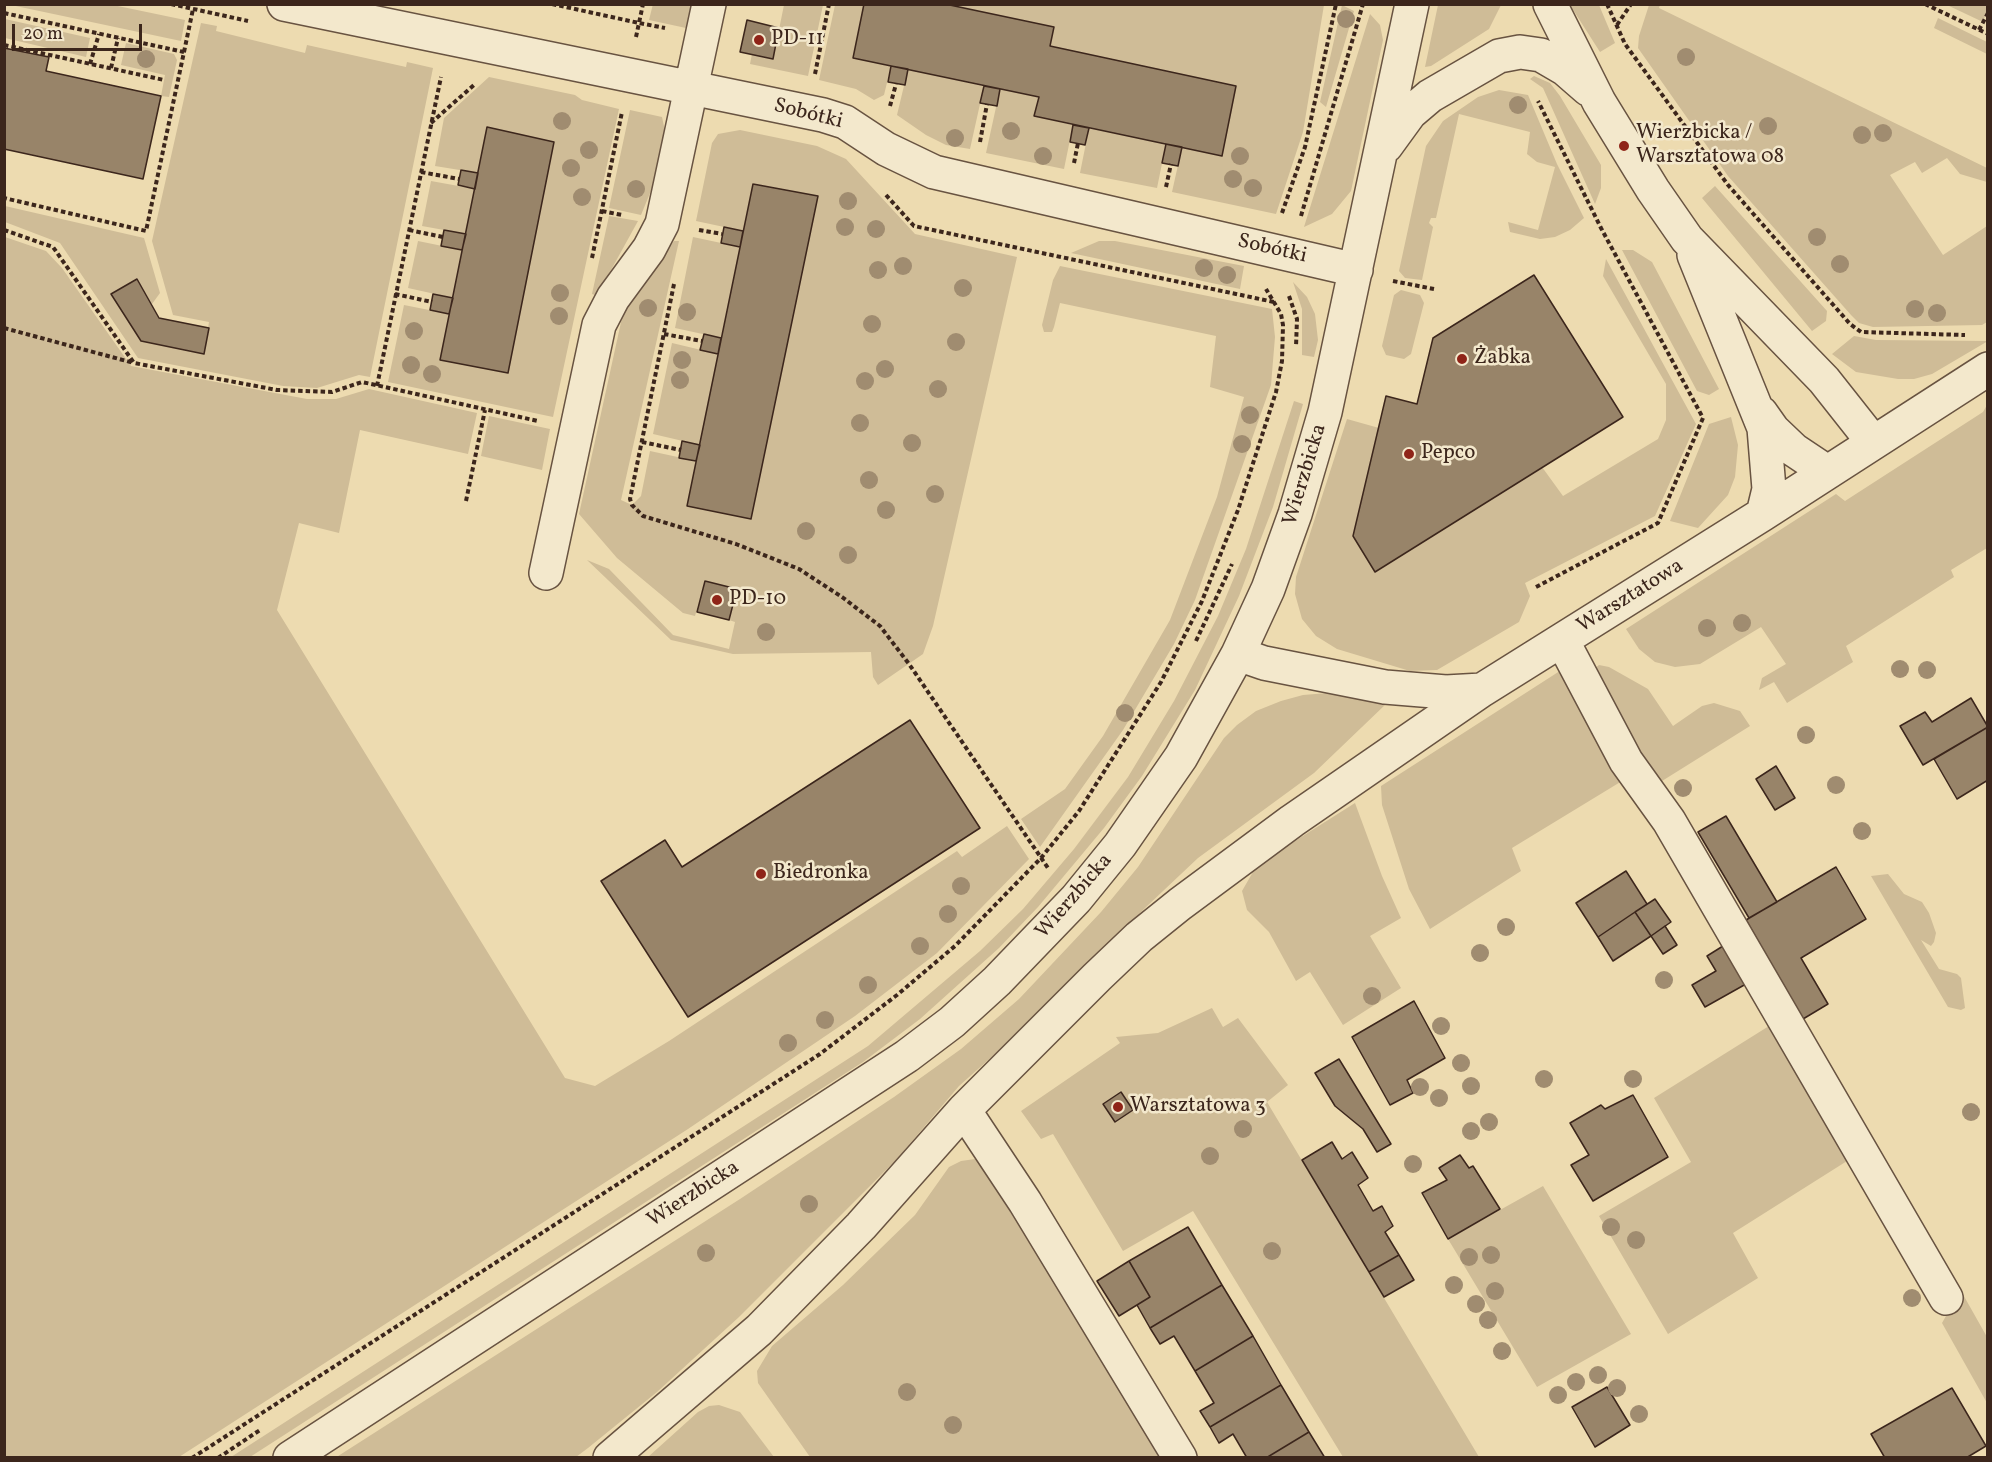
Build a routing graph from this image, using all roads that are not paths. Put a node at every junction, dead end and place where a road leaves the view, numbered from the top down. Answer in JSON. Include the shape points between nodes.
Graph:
{"nodes":[{"id":1,"x":284,"y":4,"type":"edge"},
{"id":2,"x":709,"y":4,"type":"edge"},
{"id":3,"x":1550,"y":4,"type":"edge"},
{"id":4,"x":1403,"y":6,"type":"edge"},
{"id":5,"x":692,"y":90,"type":"junction"},
{"id":6,"x":1599,"y":102,"type":"junction"},
{"id":7,"x":1378,"y":159,"type":"junction"},
{"id":8,"x":1687,"y":240,"type":"junction"},
{"id":9,"x":1356,"y":270,"type":"junction"},
{"id":10,"x":1988,"y":369,"type":"edge"},
{"id":11,"x":1758,"y":409,"type":"junction"},
{"id":12,"x":1873,"y":442,"type":"junction"},
{"id":13,"x":1827,"y":472,"type":"junction"},
{"id":14,"x":1763,"y":514,"type":"junction"},
{"id":15,"x":546,"y":573,"type":"dead end"},
{"id":16,"x":1562,"y":640,"type":"junction"},
{"id":17,"x":1238,"y":654,"type":"junction"},
{"id":18,"x":1482,"y":690,"type":"junction"},
{"id":19,"x":964,"y":1110,"type":"junction"},
{"id":20,"x":1946,"y":1298,"type":"dead end"},
{"id":21,"x":290,"y":1458,"type":"edge"},
{"id":22,"x":610,"y":1458,"type":"edge"},
{"id":23,"x":1180,"y":1458,"type":"edge"}],
"edges":[{"from":1,"to":5,"type":"street","name":"Sobótki"},
{"from":2,"to":5,"type":"street"},
{"from":3,"to":6,"type":"street"},
{"from":4,"to":7,"type":"street","name":"Wierzbicka"},
{"from":5,"to":9,"type":"street","name":"Sobótki","via":[[844,122],[934,172]]},
{"from":5,"to":15,"type":"street","via":[[663,224],[613,298],[599,326]]},
{"from":6,"to":7,"type":"street","via":[[1585,86],[1541,56],[1520,52],[1499,56],[1430,96],[1410,113]]},
{"from":6,"to":8,"type":"street"},
{"from":7,"to":9,"type":"street","name":"Wierzbicka"},
{"from":8,"to":11,"type":"street"},
{"from":8,"to":12,"type":"street","via":[[1824,380]]},
{"from":9,"to":17,"type":"street","name":"Wierzbicka","via":[[1312,457],[1268,589]]},
{"from":10,"to":12,"type":"street","name":"Warsztatowa"},
{"from":11,"to":13,"type":"street","via":[[1794,450]]},
{"from":11,"to":14,"type":"street","via":[[1769,462],[1769,489]]},
{"from":12,"to":13,"type":"street","name":"Warsztatowa"},
{"from":13,"to":14,"type":"street","name":"Warsztatowa"},
{"from":14,"to":16,"type":"street","name":"Warsztatowa"},
{"from":16,"to":18,"type":"street","name":"Warsztatowa"},
{"from":16,"to":20,"type":"street","via":[[1626,761],[1669,821]]},
{"from":17,"to":18,"type":"street","name":"Warsztatowa","via":[[1264,663],[1393,688]]},
{"from":17,"to":21,"type":"street","name":"Wierzbicka","via":[[1180,757],[1120,846],[1036,942],[952,1022],[858,1089]]},
{"from":18,"to":19,"type":"street","via":[[1292,821],[1147,931]]},
{"from":19,"to":22,"type":"street","via":[[861,1226],[759,1330]]},
{"from":19,"to":23,"type":"street"}]}
